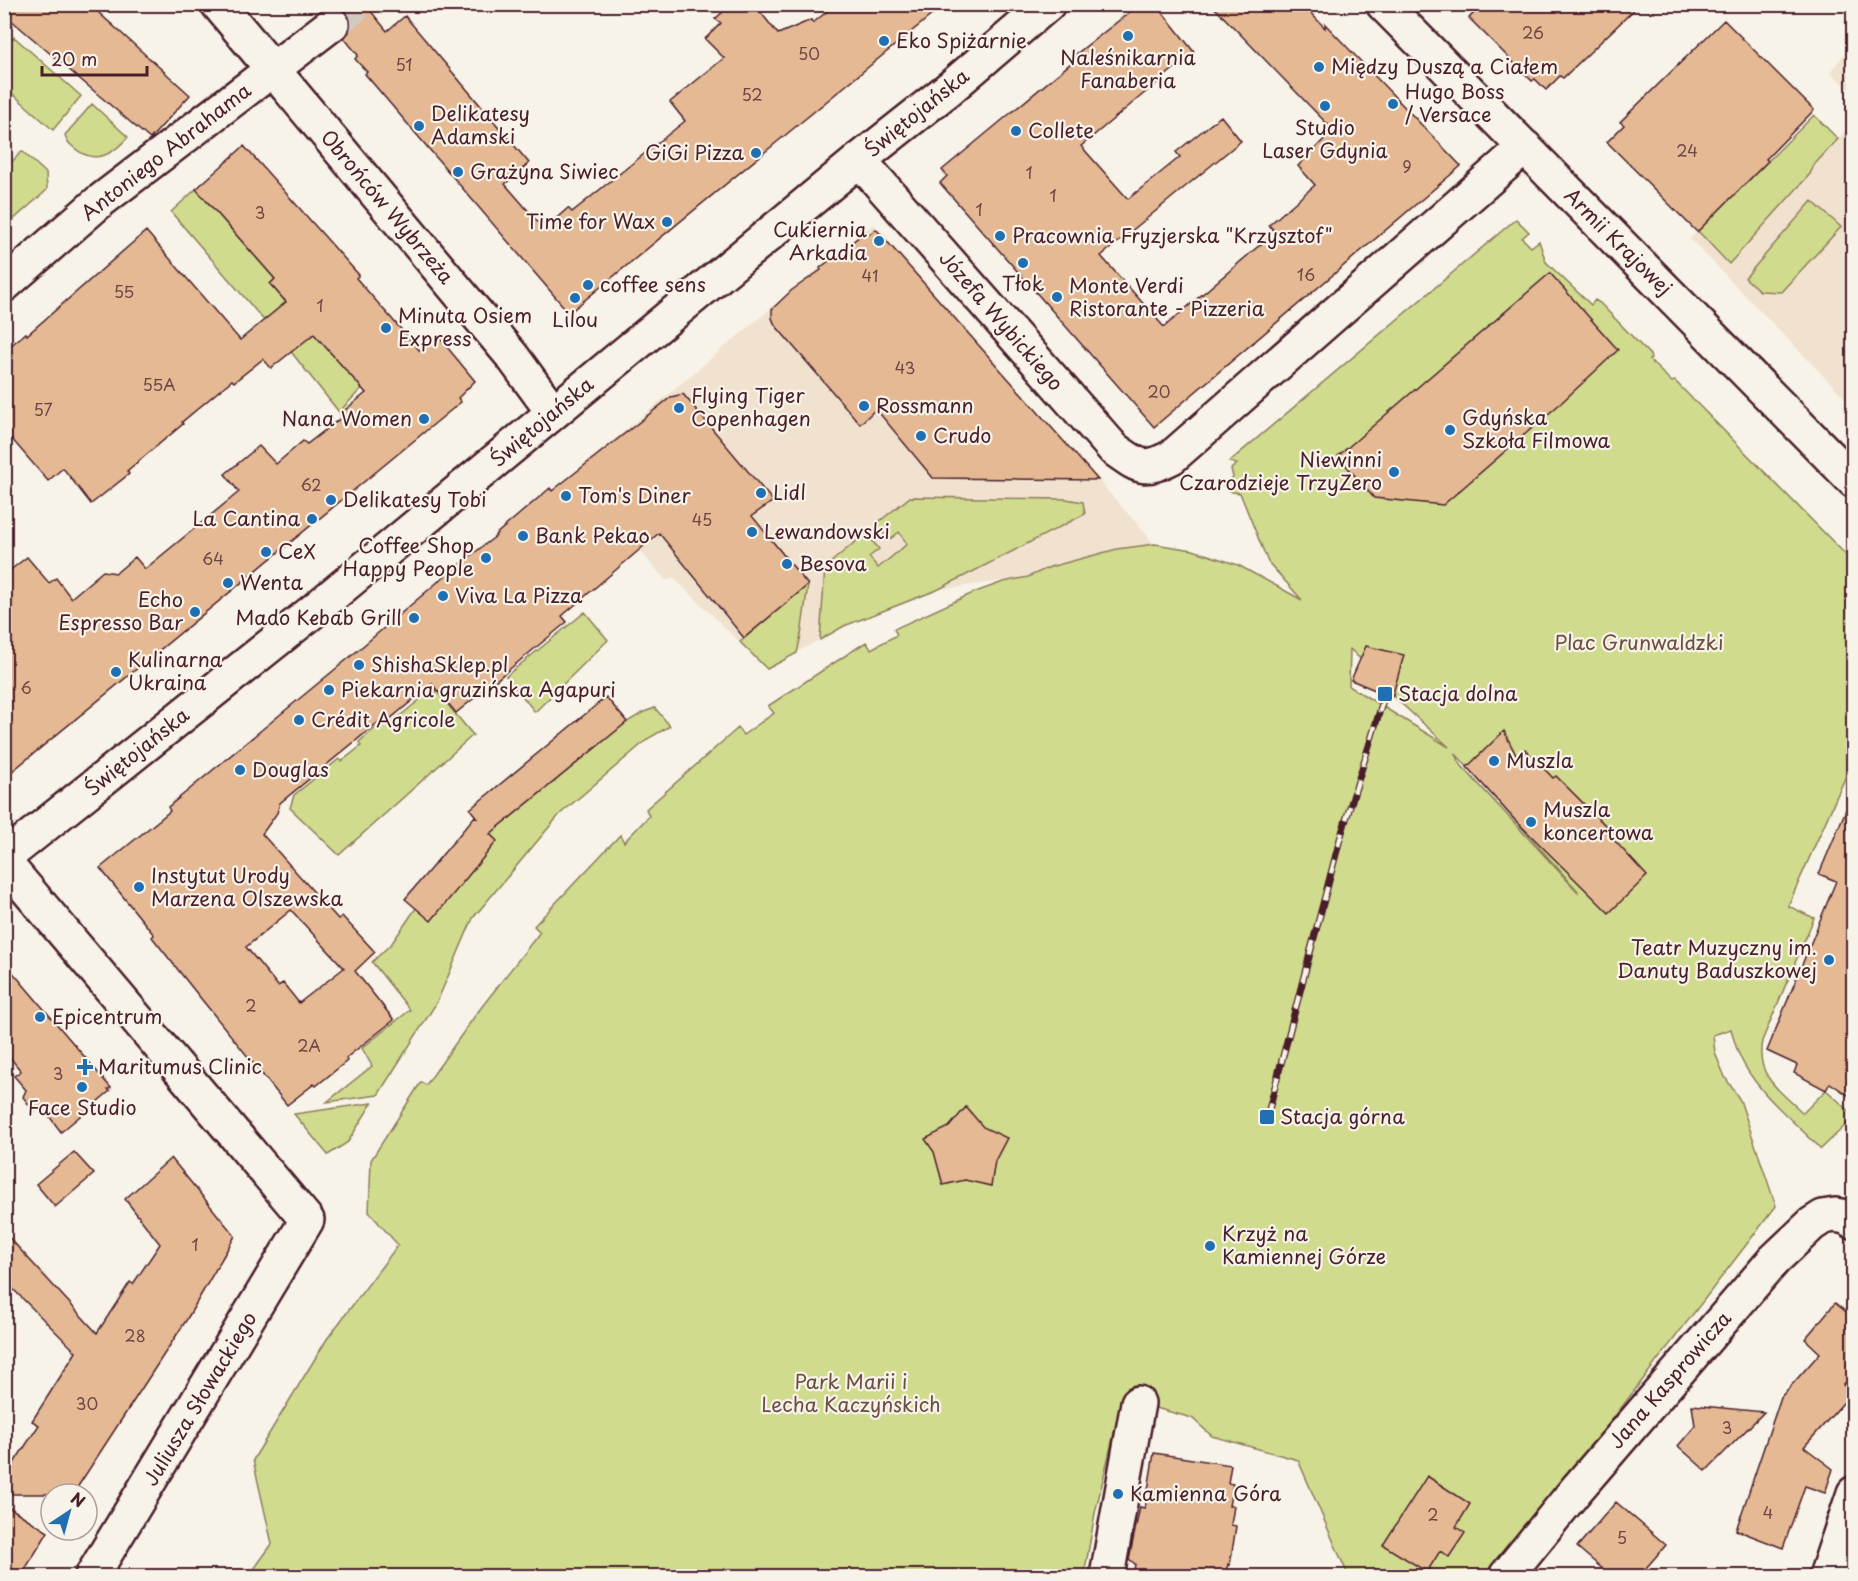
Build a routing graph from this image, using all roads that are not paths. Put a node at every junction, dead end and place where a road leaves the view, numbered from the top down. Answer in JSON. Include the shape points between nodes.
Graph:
{"nodes":[{"id":1,"x":218,"y":4,"type":"edge"},
{"id":2,"x":1048,"y":4,"type":"edge"},
{"id":3,"x":1383,"y":4,"type":"edge"},
{"id":4,"x":332,"y":24,"type":"tunnel mouth"},
{"id":5,"x":273,"y":70,"type":"junction"},
{"id":6,"x":1525,"y":147,"type":"junction"},
{"id":7,"x":859,"y":160,"type":"junction"},
{"id":8,"x":4,"y":285,"type":"edge"},
{"id":9,"x":553,"y":412,"type":"junction"},
{"id":10,"x":1854,"y":481,"type":"edge"},
{"id":11,"x":4,"y":860,"type":"edge"},
{"id":12,"x":1854,"y":1222,"type":"edge"},
{"id":13,"x":1138,"y":1403,"type":"dead end"},
{"id":14,"x":1854,"y":1493,"type":"edge"},
{"id":15,"x":92,"y":1576,"type":"edge"},
{"id":16,"x":1107,"y":1576,"type":"edge"},
{"id":17,"x":1506,"y":1576,"type":"edge"},
{"id":18,"x":1826,"y":1576,"type":"edge"}],
"edges":[{"from":1,"to":5,"type":"street","name":"Obrońców Wybrzeża"},
{"from":2,"to":7,"type":"street","name":"Świętojańska"},
{"from":3,"to":6,"type":"street","name":"Armii Krajowej"},
{"from":4,"to":5,"type":"street","name":"Antoniego Abrahama"},
{"from":5,"to":8,"type":"street","name":"Antoniego Abrahama","via":[[99,202]]},
{"from":5,"to":9,"type":"street","name":"Obrońców Wybrzeża","via":[[512,357]]},
{"from":6,"to":7,"type":"street","name":"Józefa Wybickiego","via":[[1172,457],[1154,466],[1137,465],[1114,448]]},
{"from":6,"to":10,"type":"street","name":"Armii Krajowej"},
{"from":7,"to":9,"type":"street","name":"Świętojańska"},
{"from":9,"to":11,"type":"street","name":"Świętojańska"},
{"from":11,"to":15,"type":"street","name":"Juliusza Słowackiego","via":[[307,1220]]},
{"from":12,"to":17,"type":"street","name":"Jana Kasprowicza","via":[[1835,1215],[1823,1217],[1774,1260]]},
{"from":13,"to":16,"type":"street"},
{"from":14,"to":18,"type":"street"}]}
